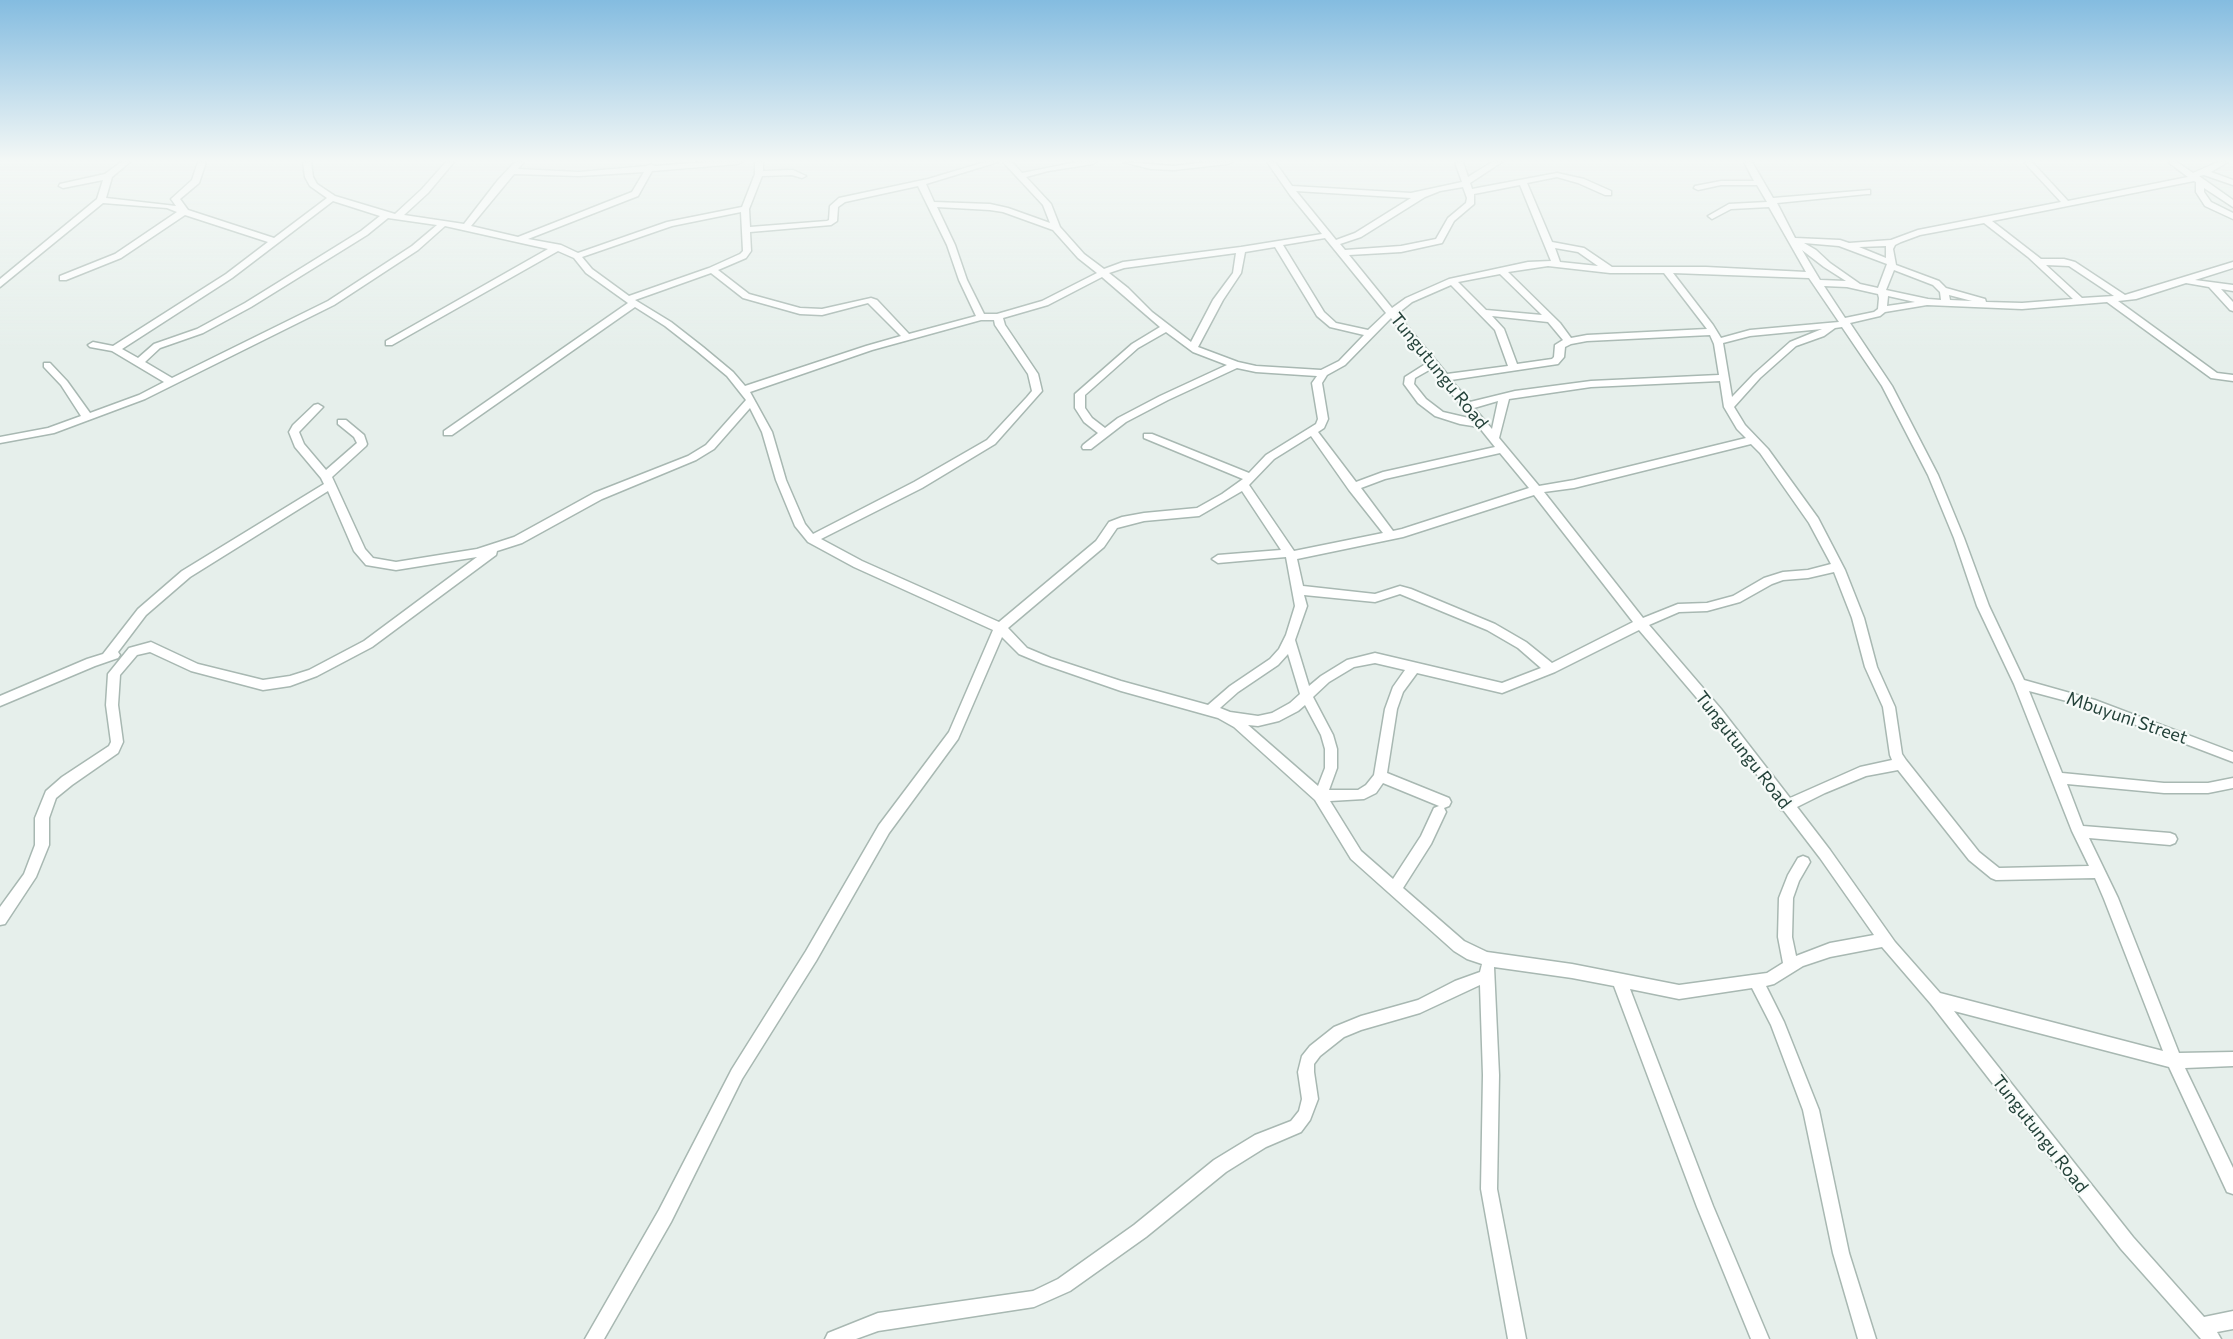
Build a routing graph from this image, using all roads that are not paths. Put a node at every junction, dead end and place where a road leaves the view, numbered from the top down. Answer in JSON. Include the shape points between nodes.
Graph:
{"nodes":[{"id":1,"x":72,"y":224,"type":"edge"},
{"id":2,"x":167,"y":224,"type":"edge"},
{"id":3,"x":222,"y":224,"type":"edge"},
{"id":4,"x":296,"y":224,"type":"edge"},
{"id":5,"x":378,"y":224,"type":"edge"},
{"id":6,"x":556,"y":224,"type":"edge"},
{"id":7,"x":669,"y":224,"type":"edge"},
{"id":8,"x":745,"y":224,"type":"edge"},
{"id":9,"x":810,"y":224,"type":"edge"},
{"id":10,"x":942,"y":224,"type":"edge"},
{"id":11,"x":1045,"y":224,"type":"edge"},
{"id":12,"x":1055,"y":224,"type":"edge"},
{"id":13,"x":1319,"y":224,"type":"edge"},
{"id":14,"x":1375,"y":224,"type":"edge"},
{"id":15,"x":1448,"y":224,"type":"edge"},
{"id":16,"x":1541,"y":224,"type":"edge"},
{"id":17,"x":1784,"y":224,"type":"edge"},
{"id":18,"x":1961,"y":224,"type":"edge"},
{"id":19,"x":1992,"y":224,"type":"edge"},
{"id":20,"x":442,"y":225,"type":"joint"},
{"id":21,"x":466,"y":226,"type":"joint"},
{"id":22,"x":1056,"y":228,"type":"junction"},
{"id":23,"x":745,"y":230,"type":"junction"},
{"id":24,"x":519,"y":239,"type":"junction"},
{"id":25,"x":274,"y":241,"type":"junction"},
{"id":26,"x":1794,"y":241,"type":"junction"},
{"id":27,"x":1892,"y":243,"type":"junction"},
{"id":28,"x":1278,"y":244,"type":"junction"},
{"id":29,"x":1335,"y":244,"type":"junction"},
{"id":30,"x":1549,"y":244,"type":"junction"},
{"id":31,"x":1848,"y":245,"type":"junction"},
{"id":32,"x":558,"y":247,"type":"junction"},
{"id":33,"x":1241,"y":250,"type":"junction"},
{"id":34,"x":577,"y":256,"type":"junction"},
{"id":35,"x":2038,"y":262,"type":"junction"},
{"id":36,"x":1557,"y":264,"type":"junction"},
{"id":37,"x":1891,"y":264,"type":"junction"},
{"id":38,"x":2233,"y":265,"type":"edge"},
{"id":39,"x":712,"y":270,"type":"junction"},
{"id":40,"x":1610,"y":270,"type":"junction"},
{"id":41,"x":1502,"y":271,"type":"junction"},
{"id":42,"x":1668,"y":271,"type":"junction"},
{"id":43,"x":1102,"y":274,"type":"junction"},
{"id":44,"x":63,"y":278,"type":"dead end"},
{"id":45,"x":1815,"y":279,"type":"junction"},
{"id":46,"x":1452,"y":281,"type":"junction"},
{"id":47,"x":2185,"y":282,"type":"junction"},
{"id":48,"x":0,"y":284,"type":"edge"},
{"id":49,"x":2212,"y":285,"type":"junction"},
{"id":50,"x":1860,"y":286,"type":"junction"},
{"id":51,"x":2233,"y":288,"type":"edge"},
{"id":52,"x":1943,"y":290,"type":"junction"},
{"id":53,"x":1881,"y":291,"type":"junction"},
{"id":54,"x":2124,"y":298,"type":"junction"},
{"id":55,"x":2109,"y":299,"type":"junction"},
{"id":56,"x":632,"y":301,"type":"junction"},
{"id":57,"x":1928,"y":302,"type":"junction"},
{"id":58,"x":2081,"y":302,"type":"junction"},
{"id":59,"x":1946,"y":303,"type":"junction"},
{"id":60,"x":1995,"y":306,"type":"junction"},
{"id":61,"x":2233,"y":308,"type":"edge"},
{"id":62,"x":1882,"y":310,"type":"junction"},
{"id":63,"x":1392,"y":312,"type":"junction"},
{"id":64,"x":1485,"y":313,"type":"junction"},
{"id":65,"x":981,"y":317,"type":"junction"},
{"id":66,"x":998,"y":317,"type":"junction"},
{"id":67,"x":1551,"y":319,"type":"junction"},
{"id":68,"x":1841,"y":323,"type":"junction"},
{"id":69,"x":1167,"y":327,"type":"junction"},
{"id":70,"x":1370,"y":333,"type":"junction"},
{"id":71,"x":906,"y":337,"type":"junction"},
{"id":72,"x":1715,"y":337,"type":"junction"},
{"id":73,"x":1569,"y":341,"type":"junction"},
{"id":74,"x":389,"y":343,"type":"dead end"},
{"id":75,"x":93,"y":345,"type":"dead end"},
{"id":76,"x":1193,"y":348,"type":"junction"},
{"id":77,"x":115,"y":349,"type":"junction"},
{"id":78,"x":140,"y":362,"type":"junction"},
{"id":79,"x":1432,"y":364,"type":"junction"},
{"id":80,"x":47,"y":365,"type":"dead end"},
{"id":81,"x":1236,"y":365,"type":"junction"},
{"id":82,"x":1514,"y":369,"type":"junction"},
{"id":83,"x":1323,"y":373,"type":"junction"},
{"id":84,"x":1443,"y":378,"type":"junction"},
{"id":85,"x":1724,"y":378,"type":"junction"},
{"id":86,"x":2233,"y":378,"type":"edge"},
{"id":87,"x":171,"y":382,"type":"junction"},
{"id":88,"x":748,"y":395,"type":"junction"},
{"id":89,"x":1503,"y":397,"type":"junction"},
{"id":90,"x":1467,"y":406,"type":"junction"},
{"id":91,"x":318,"y":407,"type":"dead end"},
{"id":92,"x":1729,"y":407,"type":"junction"},
{"id":93,"x":88,"y":418,"type":"junction"},
{"id":94,"x":342,"y":422,"type":"dead end"},
{"id":95,"x":1482,"y":424,"type":"junction"},
{"id":96,"x":1313,"y":432,"type":"junction"},
{"id":97,"x":448,"y":433,"type":"dead end"},
{"id":98,"x":1106,"y":433,"type":"junction"},
{"id":99,"x":1148,"y":436,"type":"dead end"},
{"id":100,"x":0,"y":440,"type":"edge"},
{"id":101,"x":1754,"y":440,"type":"junction"},
{"id":102,"x":1498,"y":444,"type":"junction"},
{"id":103,"x":1087,"y":447,"type":"dead end"},
{"id":104,"x":328,"y":480,"type":"junction"},
{"id":105,"x":1246,"y":481,"type":"junction"},
{"id":106,"x":1353,"y":488,"type":"junction"},
{"id":107,"x":1536,"y":490,"type":"junction"},
{"id":108,"x":1391,"y":536,"type":"junction"},
{"id":109,"x":812,"y":539,"type":"junction"},
{"id":110,"x":497,"y":549,"type":"junction"},
{"id":111,"x":1290,"y":554,"type":"junction"},
{"id":112,"x":1218,"y":559,"type":"dead end"},
{"id":113,"x":1838,"y":567,"type":"junction"},
{"id":114,"x":1300,"y":590,"type":"junction"},
{"id":115,"x":1641,"y":624,"type":"junction"},
{"id":116,"x":1000,"y":628,"type":"junction"},
{"id":117,"x":1289,"y":640,"type":"junction"},
{"id":118,"x":133,"y":651,"type":"junction"},
{"id":119,"x":108,"y":656,"type":"junction"},
{"id":120,"x":1415,"y":666,"type":"junction"},
{"id":121,"x":1551,"y":669,"type":"junction"},
{"id":122,"x":2020,"y":684,"type":"junction"},
{"id":123,"x":1307,"y":697,"type":"junction"},
{"id":124,"x":0,"y":701,"type":"edge"},
{"id":125,"x":1209,"y":710,"type":"junction"},
{"id":126,"x":1227,"y":717,"type":"junction"},
{"id":127,"x":2233,"y":757,"type":"edge"},
{"id":128,"x":1901,"y":764,"type":"junction"},
{"id":129,"x":1380,"y":776,"type":"junction"},
{"id":130,"x":2057,"y":778,"type":"junction"},
{"id":131,"x":2233,"y":783,"type":"edge"},
{"id":132,"x":1320,"y":796,"type":"junction"},
{"id":133,"x":1786,"y":806,"type":"junction"},
{"id":134,"x":2079,"y":831,"type":"junction"},
{"id":135,"x":2170,"y":839,"type":"dead end"},
{"id":136,"x":1803,"y":862,"type":"dead end"},
{"id":137,"x":2099,"y":872,"type":"junction"},
{"id":138,"x":1394,"y":889,"type":"junction"},
{"id":139,"x":0,"y":919,"type":"edge"},
{"id":140,"x":1885,"y":940,"type":"junction"},
{"id":141,"x":1791,"y":966,"type":"junction"},
{"id":142,"x":1487,"y":968,"type":"junction"},
{"id":143,"x":1756,"y":981,"type":"junction"},
{"id":144,"x":1621,"y":985,"type":"dead end"},
{"id":145,"x":1936,"y":999,"type":"junction"},
{"id":146,"x":2233,"y":1059,"type":"edge"},
{"id":147,"x":2174,"y":1061,"type":"junction"},
{"id":148,"x":2233,"y":1186,"type":"edge"},
{"id":149,"x":2233,"y":1320,"type":"edge"},
{"id":150,"x":2201,"y":1326,"type":"junction"},
{"id":151,"x":595,"y":1339,"type":"edge"},
{"id":152,"x":834,"y":1339,"type":"edge"},
{"id":153,"x":1517,"y":1339,"type":"edge"},
{"id":154,"x":1760,"y":1339,"type":"edge"},
{"id":155,"x":1867,"y":1339,"type":"edge"},
{"id":156,"x":2212,"y":1339,"type":"edge"}],
"edges":[{"from":1,"to":48,"type":"street"},
{"from":2,"to":44,"type":"street","via":[[118,256]]},
{"from":3,"to":25,"type":"street"},
{"from":4,"to":25,"type":"street"},
{"from":5,"to":78,"type":"street","via":[[248,305],[200,331],[157,346]]},
{"from":6,"to":24,"type":"street"},
{"from":7,"to":34,"type":"street"},
{"from":8,"to":23,"type":"street"},
{"from":9,"to":23,"type":"street"},
{"from":10,"to":65,"type":"street"},
{"from":11,"to":22,"type":"street"},
{"from":12,"to":22,"type":"street"},
{"from":13,"to":29,"type":"street","name":"Tungutungu Road"},
{"from":14,"to":29,"type":"street"},
{"from":15,"to":29,"type":"street","via":[[1436,243],[1401,249]]},
{"from":16,"to":30,"type":"street"},
{"from":17,"to":26,"type":"street"},
{"from":18,"to":27,"type":"street","via":[[1918,232]]},
{"from":19,"to":35,"type":"street"},
{"from":20,"to":21,"type":"street"},
{"from":20,"to":87,"type":"street","via":[[415,248],[331,303]]},
{"from":21,"to":24,"type":"street"},
{"from":22,"to":43,"type":"street"},
{"from":23,"to":39,"type":"street","via":[[747,251],[743,256]]},
{"from":24,"to":32,"type":"street"},
{"from":25,"to":77,"type":"street","via":[[229,276]]},
{"from":26,"to":31,"type":"street"},
{"from":26,"to":45,"type":"street"},
{"from":26,"to":50,"type":"street"},
{"from":27,"to":31,"type":"street"},
{"from":27,"to":37,"type":"street"},
{"from":28,"to":29,"type":"street"},
{"from":28,"to":33,"type":"street"},
{"from":28,"to":70,"type":"street","via":[[1320,314],[1333,325]]},
{"from":29,"to":63,"type":"street","name":"Tungutungu Road"},
{"from":30,"to":36,"type":"street"},
{"from":30,"to":40,"type":"street","via":[[1581,250]]},
{"from":31,"to":37,"type":"street"},
{"from":32,"to":34,"type":"street"},
{"from":32,"to":74,"type":"street"},
{"from":33,"to":43,"type":"street","via":[[1123,265]]},
{"from":33,"to":76,"type":"street","via":[[1237,273]]},
{"from":34,"to":56,"type":"street","via":[[589,271]]},
{"from":35,"to":54,"type":"street","via":[[2072,264]]},
{"from":35,"to":58,"type":"street"},
{"from":36,"to":40,"type":"street"},
{"from":36,"to":41,"type":"street"},
{"from":37,"to":52,"type":"street","via":[[1928,279]]},
{"from":37,"to":53,"type":"street"},
{"from":38,"to":47,"type":"street"},
{"from":39,"to":56,"type":"street"},
{"from":39,"to":71,"type":"street","via":[[746,296],[800,311],[822,312],[867,300],[873,302]]},
{"from":40,"to":42,"type":"street"},
{"from":41,"to":46,"type":"street"},
{"from":41,"to":67,"type":"street"},
{"from":42,"to":45,"type":"street"},
{"from":42,"to":72,"type":"street"},
{"from":43,"to":66,"type":"street","via":[[1045,303]]},
{"from":43,"to":69,"type":"street"},
{"from":45,"to":50,"type":"street"},
{"from":45,"to":68,"type":"street"},
{"from":46,"to":63,"type":"street","via":[[1408,300]]},
{"from":46,"to":64,"type":"street"},
{"from":47,"to":49,"type":"street"},
{"from":47,"to":54,"type":"street"},
{"from":49,"to":51,"type":"street"},
{"from":49,"to":61,"type":"street"},
{"from":50,"to":53,"type":"street"},
{"from":52,"to":59,"type":"street"},
{"from":52,"to":60,"type":"street"},
{"from":53,"to":57,"type":"street"},
{"from":53,"to":62,"type":"street"},
{"from":54,"to":55,"type":"street"},
{"from":55,"to":58,"type":"street"},
{"from":55,"to":86,"type":"street","via":[[2214,376]]},
{"from":56,"to":88,"type":"street","via":[[684,336],[730,374]]},
{"from":56,"to":97,"type":"street"},
{"from":57,"to":59,"type":"street"},
{"from":57,"to":62,"type":"street"},
{"from":58,"to":60,"type":"street"},
{"from":59,"to":60,"type":"street"},
{"from":62,"to":68,"type":"street"},
{"from":63,"to":70,"type":"street"},
{"from":63,"to":79,"type":"street","name":"Tungutungu Road"},
{"from":64,"to":67,"type":"street"},
{"from":64,"to":82,"type":"street","via":[[1499,329]]},
{"from":65,"to":66,"type":"street"},
{"from":65,"to":71,"type":"street"},
{"from":66,"to":109,"type":"street","via":[[1000,326],[1033,374],[1038,391],[991,442],[918,485]]},
{"from":67,"to":73,"type":"street"},
{"from":68,"to":72,"type":"street"},
{"from":68,"to":92,"type":"street","via":[[1793,344]]},
{"from":68,"to":122,"type":"street","via":[[1887,386],[1933,475],[1983,606]]},
{"from":69,"to":76,"type":"street"},
{"from":69,"to":98,"type":"street","via":[[1135,346],[1080,394],[1080,408],[1088,420]]},
{"from":70,"to":83,"type":"street","via":[[1342,363]]},
{"from":71,"to":88,"type":"street","via":[[835,358]]},
{"from":72,"to":73,"type":"street"},
{"from":72,"to":85,"type":"street"},
{"from":73,"to":82,"type":"street","via":[[1560,345],[1559,357],[1554,362]]},
{"from":75,"to":77,"type":"street"},
{"from":76,"to":81,"type":"street"},
{"from":77,"to":78,"type":"street"},
{"from":78,"to":87,"type":"street"},
{"from":79,"to":84,"type":"street","name":"Tungutungu Road"},
{"from":79,"to":95,"type":"street","via":[[1410,378],[1409,384],[1422,401],[1439,414]]},
{"from":80,"to":93,"type":"street"},
{"from":81,"to":83,"type":"street"},
{"from":81,"to":98,"type":"street","via":[[1164,398]]},
{"from":82,"to":84,"type":"street"},
{"from":83,"to":96,"type":"street","via":[[1317,383],[1323,419]]},
{"from":84,"to":90,"type":"street","name":"Tungutungu Road"},
{"from":85,"to":89,"type":"street","via":[[1591,384]]},
{"from":85,"to":92,"type":"street"},
{"from":87,"to":93,"type":"street"},
{"from":88,"to":109,"type":"street","via":[[767,432],[800,526]]},
{"from":88,"to":110,"type":"street","via":[[710,447],[598,496]]},
{"from":89,"to":90,"type":"street"},
{"from":89,"to":102,"type":"street"},
{"from":90,"to":95,"type":"street","name":"Tungutungu Road"},
{"from":91,"to":104,"type":"street","via":[[294,432],[298,445]]},
{"from":92,"to":101,"type":"street"},
{"from":93,"to":100,"type":"street","via":[[41,434]]},
{"from":94,"to":104,"type":"street","via":[[359,435],[362,444]]},
{"from":95,"to":102,"type":"street","name":"Tungutungu Road"},
{"from":96,"to":105,"type":"street","via":[[1270,457]]},
{"from":96,"to":106,"type":"street"},
{"from":98,"to":103,"type":"street"},
{"from":99,"to":105,"type":"street"},
{"from":101,"to":107,"type":"street"},
{"from":101,"to":113,"type":"street","via":[[1814,521]]},
{"from":102,"to":106,"type":"street"},
{"from":102,"to":107,"type":"street","name":"Tungutungu Road"},
{"from":104,"to":110,"type":"street","via":[[360,551],[370,562],[416,565]]},
{"from":104,"to":119,"type":"street","via":[[186,574],[142,612]]},
{"from":105,"to":111,"type":"street"},
{"from":105,"to":116,"type":"street","via":[[1199,512],[1144,517],[1113,525],[1100,544]]},
{"from":106,"to":108,"type":"street"},
{"from":107,"to":108,"type":"street"},
{"from":107,"to":115,"type":"street","name":"Tungutungu Road"},
{"from":108,"to":111,"type":"street"},
{"from":109,"to":116,"type":"street"},
{"from":110,"to":118,"type":"street","via":[[368,644],[290,681],[262,685],[195,668],[151,647]]},
{"from":111,"to":112,"type":"street"},
{"from":111,"to":114,"type":"street"},
{"from":113,"to":115,"type":"street","via":[[1782,576],[1736,598],[1707,607],[1678,608]]},
{"from":113,"to":128,"type":"street","via":[[1858,618],[1871,667],[1889,707],[1896,755]]},
{"from":114,"to":117,"type":"street","via":[[1301,606]]},
{"from":114,"to":121,"type":"street","via":[[1375,598],[1400,590],[1411,593],[1491,627],[1522,645]]},
{"from":115,"to":121,"type":"street"},
{"from":115,"to":133,"type":"street","name":"Tungutungu Road","via":[[1717,713]]},
{"from":116,"to":125,"type":"street","via":[[1023,651],[1047,661]]},
{"from":116,"to":151,"type":"street","via":[[954,735],[884,829],[737,1074],[665,1216]]},
{"from":117,"to":123,"type":"street"},
{"from":117,"to":125,"type":"street","via":[[1274,662]]},
{"from":118,"to":119,"type":"street"},
{"from":118,"to":139,"type":"street","via":[[114,674],[114,749],[51,795],[42,818],[42,845],[29,877]]},
{"from":119,"to":124,"type":"street"},
{"from":120,"to":121,"type":"street","via":[[1502,688]]},
{"from":120,"to":123,"type":"street","via":[[1359,659],[1325,679]]},
{"from":120,"to":129,"type":"street","via":[[1397,690]]},
{"from":122,"to":127,"type":"street","name":"Mbuyuni Street","via":[[2102,707]]},
{"from":122,"to":130,"type":"street"},
{"from":123,"to":126,"type":"street","via":[[1267,720]]},
{"from":123,"to":132,"type":"street","via":[[1331,749],[1331,768]]},
{"from":125,"to":126,"type":"street"},
{"from":126,"to":132,"type":"street"},
{"from":128,"to":133,"type":"street","via":[[1865,771]]},
{"from":128,"to":137,"type":"street","via":[[1990,871]]},
{"from":129,"to":132,"type":"street","via":[[1371,789],[1359,795]]},
{"from":129,"to":138,"type":"street","via":[[1441,807],[1426,840]]},
{"from":130,"to":131,"type":"street","via":[[2164,788],[2208,788]]},
{"from":130,"to":134,"type":"street"},
{"from":132,"to":138,"type":"street","via":[[1356,855]]},
{"from":133,"to":140,"type":"street","name":"Tungutungu Road"},
{"from":134,"to":135,"type":"street"},
{"from":134,"to":137,"type":"street"},
{"from":136,"to":141,"type":"street","via":[[1786,898],[1785,937]]},
{"from":137,"to":147,"type":"street"},
{"from":138,"to":142,"type":"street"},
{"from":140,"to":141,"type":"street","via":[[1830,951]]},
{"from":140,"to":145,"type":"street","name":"Tungutungu Road"},
{"from":141,"to":143,"type":"street","via":[[1769,979]]},
{"from":142,"to":143,"type":"street","via":[[1572,970],[1679,992]]},
{"from":142,"to":152,"type":"street","via":[[1420,1006],[1339,1032],[1308,1061],[1310,1099],[1296,1127],[1261,1141],[1220,1166],[1064,1286],[1034,1299],[878,1322]]},
{"from":142,"to":153,"type":"street","via":[[1491,1075],[1489,1189]]},
{"from":143,"to":155,"type":"street","via":[[1778,1022],[1811,1110],[1840,1253]]},
{"from":144,"to":154,"type":"street"},
{"from":145,"to":147,"type":"street"},
{"from":145,"to":150,"type":"street","name":"Tungutungu Road","via":[[2127,1244]]},
{"from":146,"to":147,"type":"street"},
{"from":147,"to":148,"type":"street"},
{"from":149,"to":150,"type":"street"},
{"from":150,"to":156,"type":"street","name":"Tungutungu Road"}]}
